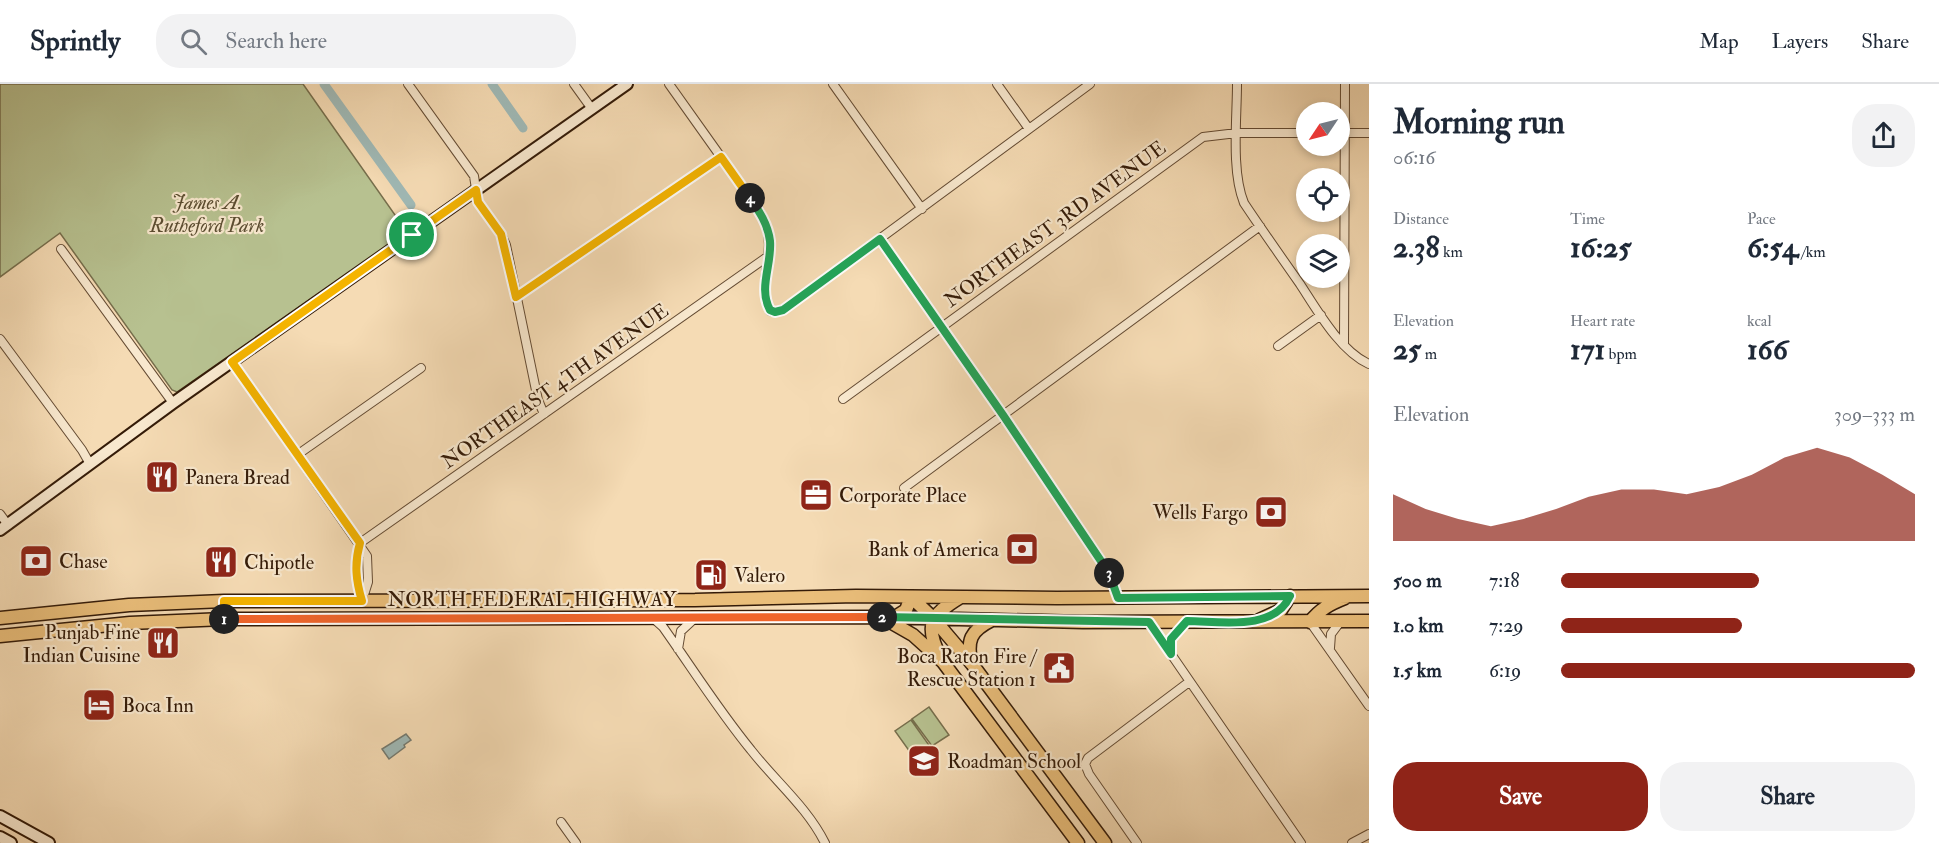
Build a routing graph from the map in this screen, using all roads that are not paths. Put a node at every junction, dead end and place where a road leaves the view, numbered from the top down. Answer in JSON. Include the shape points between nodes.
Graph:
{"nodes":[{"id":1,"x":408,"y":84,"type":"edge"},
{"id":2,"x":574,"y":84,"type":"edge"},
{"id":3,"x":627,"y":84,"type":"edge"},
{"id":4,"x":669,"y":84,"type":"edge"},
{"id":5,"x":833,"y":84,"type":"edge"},
{"id":6,"x":997,"y":84,"type":"edge"},
{"id":7,"x":1090,"y":84,"type":"edge"},
{"id":8,"x":1237,"y":84,"type":"edge"},
{"id":9,"x":1345,"y":84,"type":"edge"},
{"id":10,"x":1344,"y":102,"type":"edge"},
{"id":11,"x":592,"y":109,"type":"junction"},
{"id":12,"x":1029,"y":129,"type":"junction"},
{"id":13,"x":1237,"y":133,"type":"junction"},
{"id":14,"x":1296,"y":133,"type":"edge"},
{"id":15,"x":1350,"y":133,"type":"edge"},
{"id":16,"x":1369,"y":133,"type":"edge"},
{"id":17,"x":1342,"y":156,"type":"edge"},
{"id":18,"x":721,"y":157,"type":"junction"},
{"id":19,"x":476,"y":190,"type":"junction"},
{"id":20,"x":922,"y":209,"type":"junction"},
{"id":21,"x":1260,"y":226,"type":"junction"},
{"id":22,"x":880,"y":239,"type":"junction"},
{"id":23,"x":61,"y":249,"type":"dead end"},
{"id":24,"x":770,"y":255,"type":"junction"},
{"id":25,"x":516,"y":297,"type":"junction"},
{"id":26,"x":1321,"y":315,"type":"junction"},
{"id":27,"x":942,"y":327,"type":"junction"},
{"id":28,"x":0,"y":339,"type":"edge"},
{"id":29,"x":1344,"y":345,"type":"junction"},
{"id":30,"x":1278,"y":346,"type":"dead end"},
{"id":31,"x":232,"y":362,"type":"junction"},
{"id":32,"x":1369,"y":364,"type":"edge"},
{"id":33,"x":422,"y":368,"type":"dead end"},
{"id":34,"x":843,"y":399,"type":"dead end"},
{"id":35,"x":173,"y":403,"type":"junction"},
{"id":36,"x":543,"y":414,"type":"junction"},
{"id":37,"x":1003,"y":415,"type":"junction"},
{"id":38,"x":297,"y":455,"type":"junction"},
{"id":39,"x":90,"y":464,"type":"junction"},
{"id":40,"x":904,"y":488,"type":"dead end"},
{"id":41,"x":0,"y":514,"type":"edge"},
{"id":42,"x":4,"y":528,"type":"edge"},
{"id":43,"x":360,"y":543,"type":"junction"},
{"id":44,"x":1290,"y":596,"type":"junction"},
{"id":45,"x":1351,"y":596,"type":"junction"},
{"id":46,"x":1369,"y":596,"type":"edge"},
{"id":47,"x":911,"y":597,"type":"junction"},
{"id":48,"x":960,"y":597,"type":"junction"},
{"id":49,"x":1118,"y":598,"type":"junction"},
{"id":50,"x":695,"y":600,"type":"junction"},
{"id":51,"x":224,"y":601,"type":"junction"},
{"id":52,"x":362,"y":601,"type":"junction"},
{"id":53,"x":392,"y":601,"type":"junction"},
{"id":54,"x":129,"y":605,"type":"junction"},
{"id":55,"x":28,"y":615,"type":"junction"},
{"id":56,"x":881,"y":617,"type":"junction"},
{"id":57,"x":894,"y":617,"type":"junction"},
{"id":58,"x":0,"y":618,"type":"edge"},
{"id":59,"x":652,"y":618,"type":"junction"},
{"id":60,"x":678,"y":618,"type":"junction"},
{"id":61,"x":696,"y":618,"type":"junction"},
{"id":62,"x":933,"y":618,"type":"junction"},
{"id":63,"x":224,"y":619,"type":"junction"},
{"id":64,"x":334,"y":619,"type":"junction"},
{"id":65,"x":364,"y":619,"type":"junction"},
{"id":66,"x":993,"y":619,"type":"junction"},
{"id":67,"x":1187,"y":621,"type":"junction"},
{"id":68,"x":1255,"y":621,"type":"junction"},
{"id":69,"x":1340,"y":621,"type":"junction"},
{"id":70,"x":1369,"y":621,"type":"edge"},
{"id":71,"x":1149,"y":622,"type":"junction"},
{"id":72,"x":1310,"y":622,"type":"junction"},
{"id":73,"x":104,"y":625,"type":"junction"},
{"id":74,"x":30,"y":632,"type":"junction"},
{"id":75,"x":0,"y":636,"type":"edge"},
{"id":76,"x":678,"y":649,"type":"junction"},
{"id":77,"x":1330,"y":650,"type":"junction"},
{"id":78,"x":1171,"y":654,"type":"junction"},
{"id":79,"x":943,"y":662,"type":"junction"},
{"id":80,"x":972,"y":664,"type":"junction"},
{"id":81,"x":1189,"y":682,"type":"junction"},
{"id":82,"x":1369,"y":706,"type":"edge"},
{"id":83,"x":0,"y":816,"type":"edge"},
{"id":84,"x":561,"y":822,"type":"dead end"},
{"id":85,"x":1369,"y":834,"type":"edge"},
{"id":86,"x":0,"y":837,"type":"edge"},
{"id":87,"x":11,"y":843,"type":"edge"},
{"id":88,"x":49,"y":843,"type":"edge"},
{"id":89,"x":576,"y":843,"type":"edge"},
{"id":90,"x":825,"y":843,"type":"edge"},
{"id":91,"x":1078,"y":843,"type":"edge"},
{"id":92,"x":1105,"y":843,"type":"edge"},
{"id":93,"x":1137,"y":843,"type":"edge"},
{"id":94,"x":1301,"y":843,"type":"edge"},
{"id":95,"x":1352,"y":843,"type":"edge"}],
"edges":[{"from":1,"to":19,"type":"street","via":[[474,176]]},
{"from":2,"to":11,"type":"street"},
{"from":3,"to":11,"type":"street"},
{"from":4,"to":18,"type":"street"},
{"from":5,"to":20,"type":"street"},
{"from":6,"to":12,"type":"street"},
{"from":7,"to":12,"type":"street"},
{"from":8,"to":13,"type":"street"},
{"from":9,"to":10,"type":"street"},
{"from":11,"to":19,"type":"street"},
{"from":12,"to":20,"type":"street"},
{"from":13,"to":14,"type":"street","name":"NORTHEAST 3RD AVENUE"},
{"from":13,"to":21,"type":"street","via":[[1240,192]]},
{"from":13,"to":27,"type":"street","name":"NORTHEAST 3RD AVENUE","via":[[1203,137]]},
{"from":15,"to":16,"type":"street"},
{"from":17,"to":29,"type":"street"},
{"from":18,"to":24,"type":"street","via":[[762,215]]},
{"from":18,"to":25,"type":"street"},
{"from":19,"to":25,"type":"street","via":[[478,202],[501,234]]},
{"from":19,"to":31,"type":"street"},
{"from":20,"to":22,"type":"street"},
{"from":21,"to":26,"type":"street"},
{"from":21,"to":37,"type":"street"},
{"from":22,"to":24,"type":"street","via":[[775,312],[770,310],[764,289]]},
{"from":22,"to":27,"type":"street"},
{"from":23,"to":35,"type":"street"},
{"from":24,"to":36,"type":"street","name":"NORTHEAST 4TH AVENUE"},
{"from":25,"to":36,"type":"street"},
{"from":26,"to":29,"type":"street"},
{"from":26,"to":30,"type":"street"},
{"from":27,"to":34,"type":"street","name":"NORTHEAST 3RD AVENUE"},
{"from":27,"to":37,"type":"street"},
{"from":28,"to":39,"type":"street"},
{"from":29,"to":32,"type":"street"},
{"from":31,"to":35,"type":"street"},
{"from":31,"to":38,"type":"street"},
{"from":33,"to":38,"type":"street"},
{"from":35,"to":39,"type":"street"},
{"from":36,"to":43,"type":"street","name":"NORTHEAST 4TH AVENUE"},
{"from":37,"to":40,"type":"street"},
{"from":37,"to":49,"type":"street","via":[[1109,572]]},
{"from":38,"to":43,"type":"street"},
{"from":39,"to":42,"type":"street"},
{"from":41,"to":42,"type":"street"},
{"from":43,"to":52,"type":"street","via":[[367,556],[368,582]]},
{"from":44,"to":45,"type":"main road","name":"NORTH FEDERAL HIGHWAY"},
{"from":44,"to":49,"type":"main road","name":"NORTH FEDERAL HIGHWAY"},
{"from":44,"to":68,"type":"main road","via":[[1281,610]]},
{"from":45,"to":46,"type":"main road","name":"NORTH FEDERAL HIGHWAY"},
{"from":45,"to":72,"type":"main road","via":[[1325,607]]},
{"from":47,"to":48,"type":"main road","name":"NORTH FEDERAL HIGHWAY"},
{"from":47,"to":50,"type":"main road","name":"NORTH FEDERAL HIGHWAY"},
{"from":47,"to":57,"type":"main road","via":[[906,610]]},
{"from":47,"to":62,"type":"main road"},
{"from":48,"to":49,"type":"main road","name":"NORTH FEDERAL HIGHWAY"},
{"from":48,"to":62,"type":"main road"},
{"from":50,"to":53,"type":"main road","name":"NORTH FEDERAL HIGHWAY"},
{"from":50,"to":60,"type":"main road"},
{"from":51,"to":52,"type":"main road","name":"NORTH FEDERAL HIGHWAY"},
{"from":51,"to":54,"type":"main road","name":"NORTH FEDERAL HIGHWAY"},
{"from":51,"to":63,"type":"street"},
{"from":52,"to":53,"type":"main road","name":"NORTH FEDERAL HIGHWAY"},
{"from":52,"to":64,"type":"main road"},
{"from":53,"to":65,"type":"main road","via":[[367,612]]},
{"from":54,"to":55,"type":"main road","name":"NORTH FEDERAL HIGHWAY"},
{"from":54,"to":73,"type":"main road","via":[[123,614]]},
{"from":55,"to":58,"type":"main road","name":"NORTH FEDERAL HIGHWAY"},
{"from":55,"to":74,"type":"main road"},
{"from":56,"to":57,"type":"main road","name":"NORTH FEDERAL HIGHWAY"},
{"from":56,"to":61,"type":"main road","name":"NORTH FEDERAL HIGHWAY"},
{"from":56,"to":79,"type":"main road","via":[[913,635]]},
{"from":57,"to":62,"type":"main road","name":"NORTH FEDERAL HIGHWAY"},
{"from":59,"to":60,"type":"main road","name":"NORTH FEDERAL HIGHWAY"},
{"from":59,"to":65,"type":"main road","name":"NORTH FEDERAL HIGHWAY"},
{"from":59,"to":76,"type":"street"},
{"from":60,"to":61,"type":"main road","name":"NORTH FEDERAL HIGHWAY"},
{"from":61,"to":76,"type":"street","via":[[681,631]]},
{"from":62,"to":66,"type":"main road","name":"NORTH FEDERAL HIGHWAY"},
{"from":62,"to":79,"type":"main road","via":[[935,648]]},
{"from":62,"to":80,"type":"main road"},
{"from":63,"to":64,"type":"main road","name":"NORTH FEDERAL HIGHWAY"},
{"from":63,"to":73,"type":"main road","name":"NORTH FEDERAL HIGHWAY"},
{"from":64,"to":65,"type":"main road","name":"NORTH FEDERAL HIGHWAY"},
{"from":66,"to":71,"type":"main road","name":"NORTH FEDERAL HIGHWAY"},
{"from":66,"to":80,"type":"main road","via":[[971,638]]},
{"from":67,"to":68,"type":"main road","name":"NORTH FEDERAL HIGHWAY"},
{"from":67,"to":71,"type":"main road","name":"NORTH FEDERAL HIGHWAY"},
{"from":67,"to":78,"type":"street","via":[[1171,639]]},
{"from":68,"to":72,"type":"main road","name":"NORTH FEDERAL HIGHWAY"},
{"from":69,"to":70,"type":"main road","name":"NORTH FEDERAL HIGHWAY"},
{"from":69,"to":72,"type":"main road","name":"NORTH FEDERAL HIGHWAY"},
{"from":69,"to":77,"type":"street","via":[[1330,634]]},
{"from":71,"to":78,"type":"street"},
{"from":72,"to":77,"type":"street"},
{"from":73,"to":74,"type":"main road","name":"NORTH FEDERAL HIGHWAY"},
{"from":74,"to":75,"type":"main road","name":"NORTH FEDERAL HIGHWAY"},
{"from":76,"to":90,"type":"street","via":[[746,744],[796,800]]},
{"from":77,"to":82,"type":"street"},
{"from":78,"to":81,"type":"street"},
{"from":79,"to":91,"type":"main road"},
{"from":80,"to":92,"type":"main road"},
{"from":81,"to":93,"type":"street","via":[[1088,758],[1085,765]]},
{"from":81,"to":94,"type":"street"},
{"from":83,"to":88,"type":"street"},
{"from":84,"to":89,"type":"street"},
{"from":85,"to":95,"type":"street"},
{"from":86,"to":87,"type":"street"}]}
